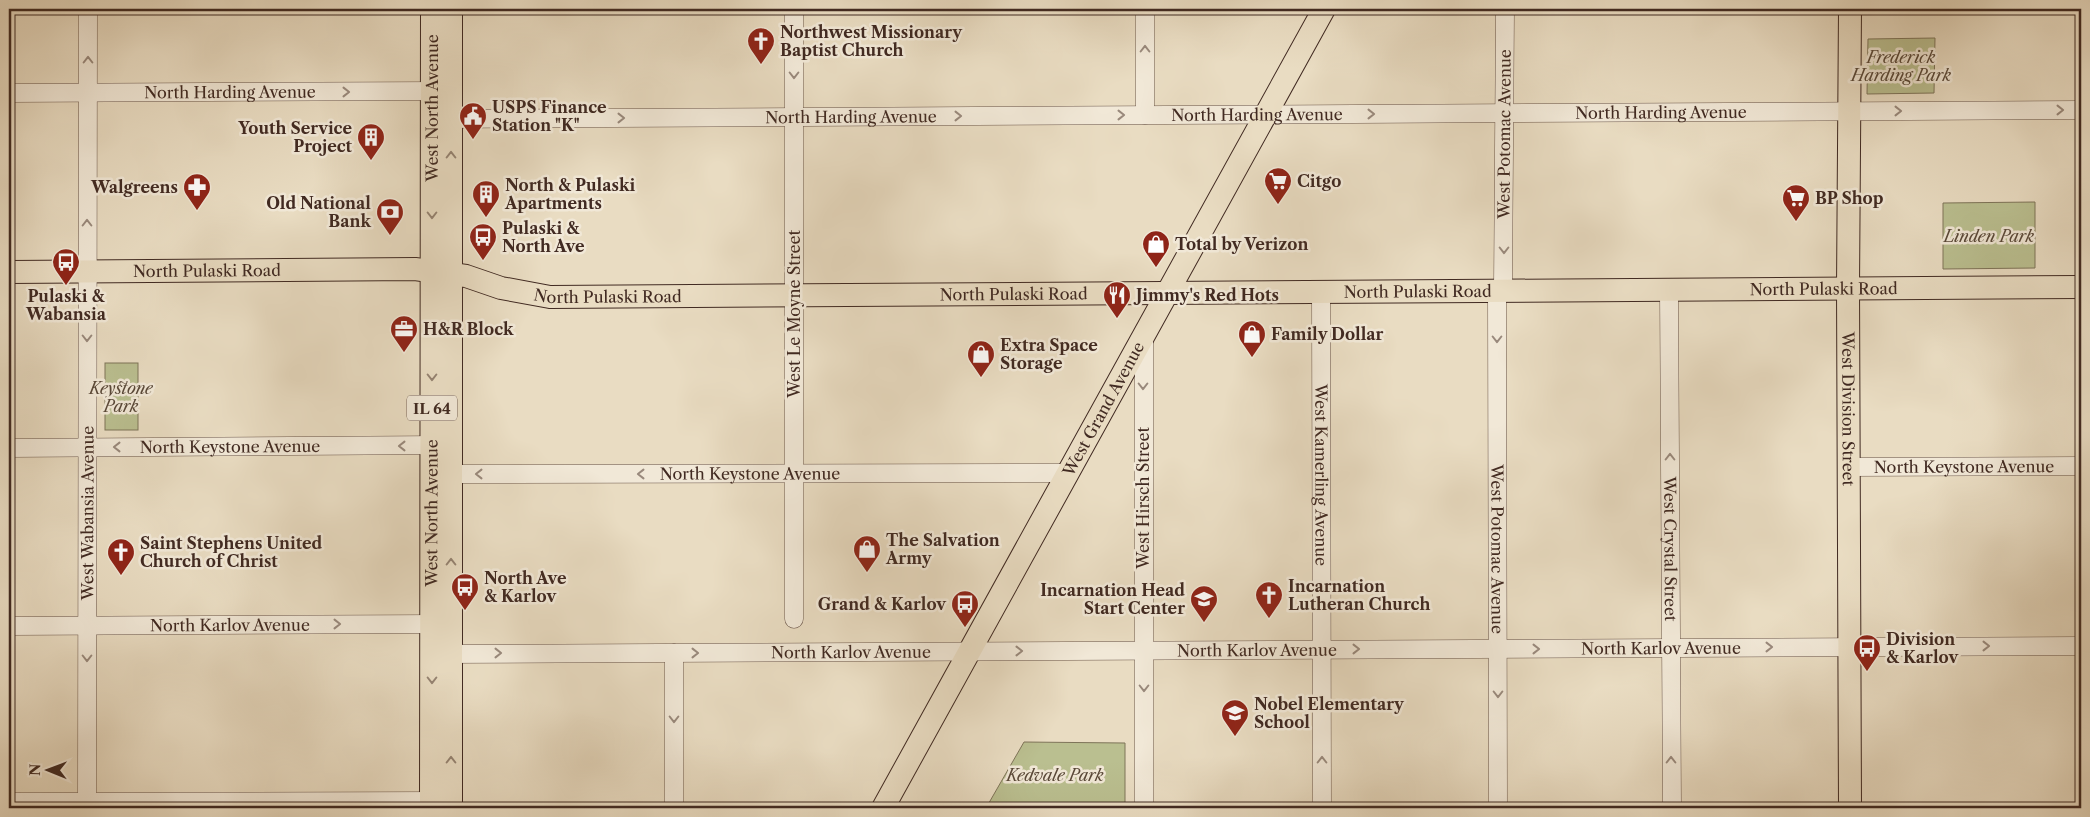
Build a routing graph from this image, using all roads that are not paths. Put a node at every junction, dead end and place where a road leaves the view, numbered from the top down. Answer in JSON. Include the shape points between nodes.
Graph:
{"nodes":[{"id":1,"x":88,"y":9,"type":"edge"},
{"id":2,"x":432,"y":9,"type":"edge"},
{"id":3,"x":451,"y":9,"type":"edge"},
{"id":4,"x":794,"y":9,"type":"edge"},
{"id":5,"x":1145,"y":9,"type":"edge"},
{"id":6,"x":1324,"y":9,"type":"edge"},
{"id":7,"x":1505,"y":9,"type":"edge"},
{"id":8,"x":1850,"y":9,"type":"edge"},
{"id":9,"x":442,"y":91,"type":"junction"},
{"id":10,"x":88,"y":92,"type":"junction"},
{"id":11,"x":9,"y":93,"type":"edge"},
{"id":12,"x":2081,"y":110,"type":"edge"},
{"id":13,"x":1849,"y":111,"type":"junction"},
{"id":14,"x":1504,"y":113,"type":"junction"},
{"id":15,"x":1266,"y":114,"type":"junction"},
{"id":16,"x":1145,"y":115,"type":"junction"},
{"id":17,"x":794,"y":117,"type":"junction"},
{"id":18,"x":442,"y":119,"type":"junction"},
{"id":19,"x":9,"y":272,"type":"edge"},
{"id":20,"x":87,"y":272,"type":"junction"},
{"id":21,"x":442,"y":273,"type":"junction"},
{"id":22,"x":1848,"y":287,"type":"junction"},
{"id":23,"x":2081,"y":287,"type":"edge"},
{"id":24,"x":1670,"y":289,"type":"junction"},
{"id":25,"x":1500,"y":290,"type":"junction"},
{"id":26,"x":1321,"y":291,"type":"junction"},
{"id":27,"x":1168,"y":293,"type":"junction"},
{"id":28,"x":794,"y":296,"type":"junction"},
{"id":29,"x":1144,"y":337,"type":"junction"},
{"id":30,"x":441,"y":446,"type":"junction"},
{"id":31,"x":9,"y":448,"type":"edge"},
{"id":32,"x":87,"y":448,"type":"junction"},
{"id":33,"x":2081,"y":466,"type":"edge"},
{"id":34,"x":1848,"y":467,"type":"junction"},
{"id":35,"x":795,"y":473,"type":"junction"},
{"id":36,"x":1069,"y":473,"type":"junction"},
{"id":37,"x":441,"y":474,"type":"junction"},
{"id":38,"x":794,"y":618,"type":"dead end"},
{"id":39,"x":441,"y":624,"type":"junction"},
{"id":40,"x":87,"y":625,"type":"junction"},
{"id":41,"x":9,"y":626,"type":"edge"},
{"id":42,"x":2081,"y":646,"type":"edge"},
{"id":43,"x":1849,"y":647,"type":"junction"},
{"id":44,"x":1671,"y":648,"type":"junction"},
{"id":45,"x":1497,"y":649,"type":"junction"},
{"id":46,"x":1322,"y":650,"type":"junction"},
{"id":47,"x":1144,"y":651,"type":"junction"},
{"id":48,"x":970,"y":652,"type":"junction"},
{"id":49,"x":674,"y":653,"type":"junction"},
{"id":50,"x":441,"y":654,"type":"junction"},
{"id":51,"x":9,"y":802,"type":"edge"},
{"id":52,"x":87,"y":805,"type":"edge"},
{"id":53,"x":441,"y":805,"type":"edge"},
{"id":54,"x":674,"y":808,"type":"edge"},
{"id":55,"x":883,"y":808,"type":"edge"},
{"id":56,"x":1144,"y":808,"type":"edge"},
{"id":57,"x":1322,"y":808,"type":"edge"},
{"id":58,"x":1498,"y":808,"type":"edge"},
{"id":59,"x":1672,"y":808,"type":"edge"},
{"id":60,"x":1850,"y":808,"type":"edge"}],
"edges":[{"from":10,"to":1,"type":"street","name":"West Wabansia Avenue","one_way":true},
{"from":2,"to":9,"type":"main road","name":"West North Avenue","number":"IL 64"},
{"from":3,"to":9,"type":"main road","name":"West North Avenue","number":"IL 64"},
{"from":4,"to":17,"type":"street","name":"West Le Moyne Street","one_way":true},
{"from":16,"to":5,"type":"street","one_way":true},
{"from":6,"to":15,"type":"main road","name":"West Grand Avenue"},
{"from":7,"to":14,"type":"street","name":"West Potomac Avenue"},
{"from":8,"to":13,"type":"main road","name":"West Division Street"},
{"from":10,"to":9,"type":"street","name":"North Harding Avenue","one_way":true},
{"from":9,"to":18,"type":"main road","name":"West North Avenue","number":"IL 64"},
{"from":10,"to":11,"type":"street","name":"North Harding Avenue"},
{"from":20,"to":10,"type":"street","name":"West Wabansia Avenue","one_way":true},
{"from":13,"to":12,"type":"street","name":"North Harding Avenue","one_way":true},
{"from":13,"to":14,"type":"street","name":"North Harding Avenue"},
{"from":13,"to":22,"type":"main road","name":"West Division Street"},
{"from":15,"to":14,"type":"street","name":"North Harding Avenue","one_way":true},
{"from":14,"to":25,"type":"street","name":"West Potomac Avenue","one_way":true},
{"from":15,"to":16,"type":"street","name":"North Harding Avenue"},
{"from":15,"to":27,"type":"main road","name":"West Grand Avenue"},
{"from":17,"to":16,"type":"street","name":"North Harding Avenue","one_way":true},
{"from":18,"to":17,"type":"street","name":"North Harding Avenue","one_way":true},
{"from":17,"to":28,"type":"street","name":"West Le Moyne Street"},
{"from":18,"to":21,"type":"main road","name":"West North Avenue","number":"IL 64"},
{"from":19,"to":20,"type":"main road","name":"North Pulaski Road"},
{"from":20,"to":21,"type":"main road","name":"North Pulaski Road","via":[[415,269]]},
{"from":20,"to":32,"type":"street","name":"West Wabansia Avenue","one_way":true},
{"from":21,"to":28,"type":"main road","name":"North Pulaski Road","via":[[550,297]]},
{"from":21,"to":30,"type":"main road","name":"West North Avenue","number":"IL 64"},
{"from":22,"to":23,"type":"main road","name":"North Pulaski Road"},
{"from":22,"to":24,"type":"main road","name":"North Pulaski Road"},
{"from":22,"to":34,"type":"main road","name":"West Division Street"},
{"from":24,"to":25,"type":"main road","name":"North Pulaski Road"},
{"from":44,"to":24,"type":"street","name":"West Crystal Street","one_way":true},
{"from":25,"to":26,"type":"main road","name":"North Pulaski Road"},
{"from":25,"to":45,"type":"street","name":"West Potomac Avenue","one_way":true},
{"from":26,"to":27,"type":"main road","name":"North Pulaski Road"},
{"from":26,"to":46,"type":"street","name":"West Kamerling Avenue"},
{"from":27,"to":28,"type":"main road","name":"North Pulaski Road"},
{"from":27,"to":29,"type":"main road","name":"West Grand Avenue"},
{"from":28,"to":35,"type":"street","name":"West Le Moyne Street"},
{"from":29,"to":36,"type":"main road","name":"West Grand Avenue"},
{"from":29,"to":47,"type":"street","name":"West Hirsch Street","one_way":true},
{"from":30,"to":32,"type":"street","name":"North Keystone Avenue","one_way":true},
{"from":30,"to":37,"type":"main road","name":"West North Avenue","number":"IL 64"},
{"from":31,"to":32,"type":"street","name":"North Keystone Avenue"},
{"from":32,"to":40,"type":"street","name":"West Wabansia Avenue"},
{"from":33,"to":34,"type":"street","name":"North Keystone Avenue"},
{"from":34,"to":43,"type":"main road","name":"West Division Street"},
{"from":35,"to":36,"type":"street","name":"North Keystone Avenue"},
{"from":35,"to":37,"type":"street","name":"North Keystone Avenue","one_way":true},
{"from":35,"to":38,"type":"street","name":"West Le Moyne Street"},
{"from":36,"to":48,"type":"main road","name":"West Grand Avenue"},
{"from":37,"to":39,"type":"main road","name":"West North Avenue","number":"IL 64"},
{"from":40,"to":39,"type":"street","name":"North Karlov Avenue","one_way":true},
{"from":39,"to":50,"type":"main road","name":"West North Avenue","number":"IL 64"},
{"from":40,"to":41,"type":"street","name":"North Karlov Avenue"},
{"from":40,"to":52,"type":"street","name":"West Wabansia Avenue","one_way":true},
{"from":43,"to":42,"type":"street","name":"North Karlov Avenue","one_way":true},
{"from":44,"to":43,"type":"street","name":"North Karlov Avenue","one_way":true},
{"from":43,"to":60,"type":"main road","name":"West Division Street"},
{"from":45,"to":44,"type":"street","name":"North Karlov Avenue","one_way":true},
{"from":59,"to":44,"type":"street","name":"West Crystal Street","one_way":true},
{"from":46,"to":45,"type":"street","name":"North Karlov Avenue","one_way":true},
{"from":45,"to":58,"type":"street","name":"West Potomac Avenue","one_way":true},
{"from":46,"to":47,"type":"street","name":"North Karlov Avenue"},
{"from":57,"to":46,"type":"street","name":"West Kamerling Avenue","one_way":true},
{"from":48,"to":47,"type":"street","name":"North Karlov Avenue","one_way":true},
{"from":47,"to":56,"type":"street","name":"West Hirsch Street","one_way":true},
{"from":49,"to":48,"type":"street","name":"North Karlov Avenue","one_way":true},
{"from":48,"to":55,"type":"main road","name":"West Grand Avenue"},
{"from":50,"to":49,"type":"street","name":"North Karlov Avenue","one_way":true},
{"from":49,"to":54,"type":"street","one_way":true},
{"from":50,"to":53,"type":"main road","name":"West North Avenue","number":"IL 64"},
{"from":51,"to":52,"type":"street"},
{"from":52,"to":53,"type":"street"}]}
